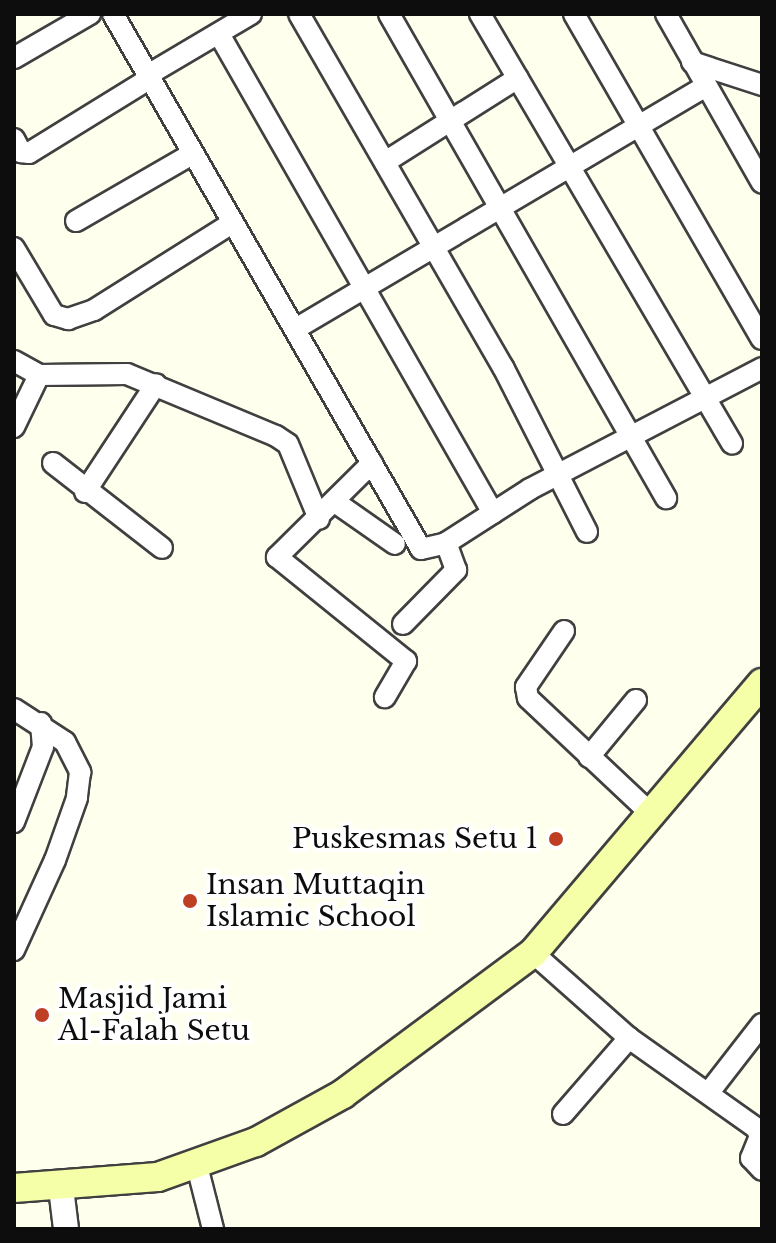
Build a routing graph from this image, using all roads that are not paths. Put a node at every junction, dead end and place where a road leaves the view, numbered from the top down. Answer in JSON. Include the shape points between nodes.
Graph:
{"nodes":[{"id":1,"x":90,"y":14,"type":"edge"},
{"id":2,"x":113,"y":14,"type":"edge"},
{"id":3,"x":251,"y":14,"type":"edge"},
{"id":4,"x":299,"y":14,"type":"edge"},
{"id":5,"x":389,"y":14,"type":"edge"},
{"id":6,"x":480,"y":14,"type":"edge"},
{"id":7,"x":574,"y":14,"type":"edge"},
{"id":8,"x":666,"y":14,"type":"edge"},
{"id":9,"x":219,"y":34,"type":"junction"},
{"id":10,"x":14,"y":58,"type":"edge"},
{"id":11,"x":692,"y":62,"type":"junction"},
{"id":12,"x":148,"y":78,"type":"junction"},
{"id":13,"x":518,"y":78,"type":"junction"},
{"id":14,"x":762,"y":85,"type":"edge"},
{"id":15,"x":706,"y":86,"type":"junction"},
{"id":16,"x":449,"y":120,"type":"junction"},
{"id":17,"x":638,"y":126,"type":"junction"},
{"id":18,"x":14,"y":139,"type":"edge"},
{"id":19,"x":192,"y":154,"type":"junction"},
{"id":20,"x":385,"y":162,"type":"junction"},
{"id":21,"x":569,"y":167,"type":"junction"},
{"id":22,"x":762,"y":183,"type":"edge"},
{"id":23,"x":501,"y":206,"type":"junction"},
{"id":24,"x":76,"y":221,"type":"dead end"},
{"id":25,"x":232,"y":223,"type":"junction"},
{"id":26,"x":435,"y":247,"type":"junction"},
{"id":27,"x":14,"y":248,"type":"edge"},
{"id":28,"x":367,"y":288,"type":"junction"},
{"id":29,"x":297,"y":328,"type":"junction"},
{"id":30,"x":762,"y":339,"type":"edge"},
{"id":31,"x":14,"y":361,"type":"edge"},
{"id":32,"x":762,"y":368,"type":"edge"},
{"id":33,"x":39,"y":375,"type":"junction"},
{"id":34,"x":156,"y":384,"type":"junction"},
{"id":35,"x":706,"y":398,"type":"junction"},
{"id":36,"x":14,"y":427,"type":"edge"},
{"id":37,"x":631,"y":434,"type":"junction"},
{"id":38,"x":732,"y":443,"type":"dead end"},
{"id":39,"x":53,"y":463,"type":"dead end"},
{"id":40,"x":372,"y":463,"type":"junction"},
{"id":41,"x":558,"y":474,"type":"junction"},
{"id":42,"x":85,"y":492,"type":"junction"},
{"id":43,"x":666,"y":498,"type":"dead end"},
{"id":44,"x":335,"y":502,"type":"junction"},
{"id":45,"x":493,"y":513,"type":"junction"},
{"id":46,"x":319,"y":519,"type":"junction"},
{"id":47,"x":587,"y":532,"type":"dead end"},
{"id":48,"x":446,"y":543,"type":"junction"},
{"id":49,"x":395,"y":544,"type":"dead end"},
{"id":50,"x":162,"y":548,"type":"dead end"},
{"id":51,"x":403,"y":624,"type":"dead end"},
{"id":52,"x":564,"y":631,"type":"dead end"},
{"id":53,"x":762,"y":683,"type":"edge"},
{"id":54,"x":385,"y":697,"type":"dead end"},
{"id":55,"x":636,"y":700,"type":"dead end"},
{"id":56,"x":14,"y":709,"type":"edge"},
{"id":57,"x":41,"y":723,"type":"junction"},
{"id":58,"x":589,"y":757,"type":"junction"},
{"id":59,"x":649,"y":812,"type":"junction"},
{"id":60,"x":14,"y":822,"type":"edge"},
{"id":61,"x":19,"y":924,"type":"edge"},
{"id":62,"x":14,"y":950,"type":"edge"},
{"id":63,"x":533,"y":953,"type":"junction"},
{"id":64,"x":762,"y":1024,"type":"edge"},
{"id":65,"x":629,"y":1038,"type":"junction"},
{"id":66,"x":710,"y":1091,"type":"junction"},
{"id":67,"x":563,"y":1114,"type":"dead end"},
{"id":68,"x":197,"y":1166,"type":"junction"},
{"id":69,"x":762,"y":1170,"type":"edge"},
{"id":70,"x":14,"y":1188,"type":"edge"},
{"id":71,"x":61,"y":1188,"type":"junction"},
{"id":72,"x":66,"y":1229,"type":"edge"},
{"id":73,"x":213,"y":1229,"type":"edge"}],
"edges":[{"from":1,"to":10,"type":"street"},
{"from":2,"to":12,"type":"street"},
{"from":3,"to":9,"type":"street"},
{"from":4,"to":20,"type":"street"},
{"from":5,"to":16,"type":"street"},
{"from":6,"to":13,"type":"street"},
{"from":7,"to":17,"type":"street"},
{"from":8,"to":11,"type":"street"},
{"from":9,"to":12,"type":"street"},
{"from":9,"to":28,"type":"street"},
{"from":11,"to":14,"type":"street"},
{"from":11,"to":15,"type":"street"},
{"from":12,"to":18,"type":"street","via":[[29,153],[21,152]]},
{"from":12,"to":19,"type":"street"},
{"from":13,"to":16,"type":"street"},
{"from":13,"to":21,"type":"street"},
{"from":15,"to":17,"type":"street"},
{"from":15,"to":22,"type":"street"},
{"from":16,"to":20,"type":"street"},
{"from":16,"to":23,"type":"street"},
{"from":17,"to":21,"type":"street"},
{"from":17,"to":30,"type":"street"},
{"from":19,"to":24,"type":"street"},
{"from":19,"to":25,"type":"street"},
{"from":20,"to":26,"type":"street"},
{"from":21,"to":23,"type":"street"},
{"from":21,"to":35,"type":"street"},
{"from":23,"to":26,"type":"street"},
{"from":23,"to":37,"type":"street"},
{"from":25,"to":27,"type":"street","via":[[94,310],[68,319],[54,315]]},
{"from":25,"to":29,"type":"street"},
{"from":26,"to":28,"type":"street"},
{"from":26,"to":41,"type":"street"},
{"from":28,"to":29,"type":"street"},
{"from":28,"to":45,"type":"street"},
{"from":29,"to":40,"type":"street"},
{"from":31,"to":33,"type":"street"},
{"from":32,"to":35,"type":"street"},
{"from":33,"to":34,"type":"street","via":[[127,374]]},
{"from":33,"to":36,"type":"street"},
{"from":34,"to":42,"type":"street"},
{"from":34,"to":46,"type":"street","via":[[288,444]]},
{"from":35,"to":37,"type":"street"},
{"from":35,"to":38,"type":"street"},
{"from":37,"to":41,"type":"street"},
{"from":37,"to":43,"type":"street"},
{"from":39,"to":42,"type":"street"},
{"from":40,"to":44,"type":"street"},
{"from":40,"to":48,"type":"street","via":[[417,545],[426,551]]},
{"from":41,"to":45,"type":"street"},
{"from":41,"to":47,"type":"street"},
{"from":42,"to":50,"type":"street"},
{"from":44,"to":46,"type":"street"},
{"from":44,"to":49,"type":"street"},
{"from":45,"to":48,"type":"street"},
{"from":46,"to":54,"type":"street","via":[[277,557],[406,661]]},
{"from":48,"to":51,"type":"street","via":[[456,570]]},
{"from":52,"to":58,"type":"street","via":[[525,692]]},
{"from":53,"to":59,"type":"main road"},
{"from":55,"to":58,"type":"street"},
{"from":56,"to":57,"type":"street"},
{"from":57,"to":60,"type":"street","via":[[43,747]]},
{"from":57,"to":61,"type":"street","via":[[65,742],[80,772],[77,798],[55,860]]},
{"from":58,"to":59,"type":"street"},
{"from":59,"to":63,"type":"main road"},
{"from":61,"to":62,"type":"street"},
{"from":63,"to":65,"type":"street"},
{"from":63,"to":68,"type":"main road","via":[[343,1094],[256,1142]]},
{"from":64,"to":66,"type":"street"},
{"from":65,"to":66,"type":"street"},
{"from":65,"to":67,"type":"street"},
{"from":66,"to":69,"type":"street","via":[[759,1132],[751,1158]]},
{"from":68,"to":71,"type":"main road","via":[[147,1179]]},
{"from":68,"to":73,"type":"street"},
{"from":70,"to":71,"type":"main road"},
{"from":71,"to":72,"type":"street"}]}
